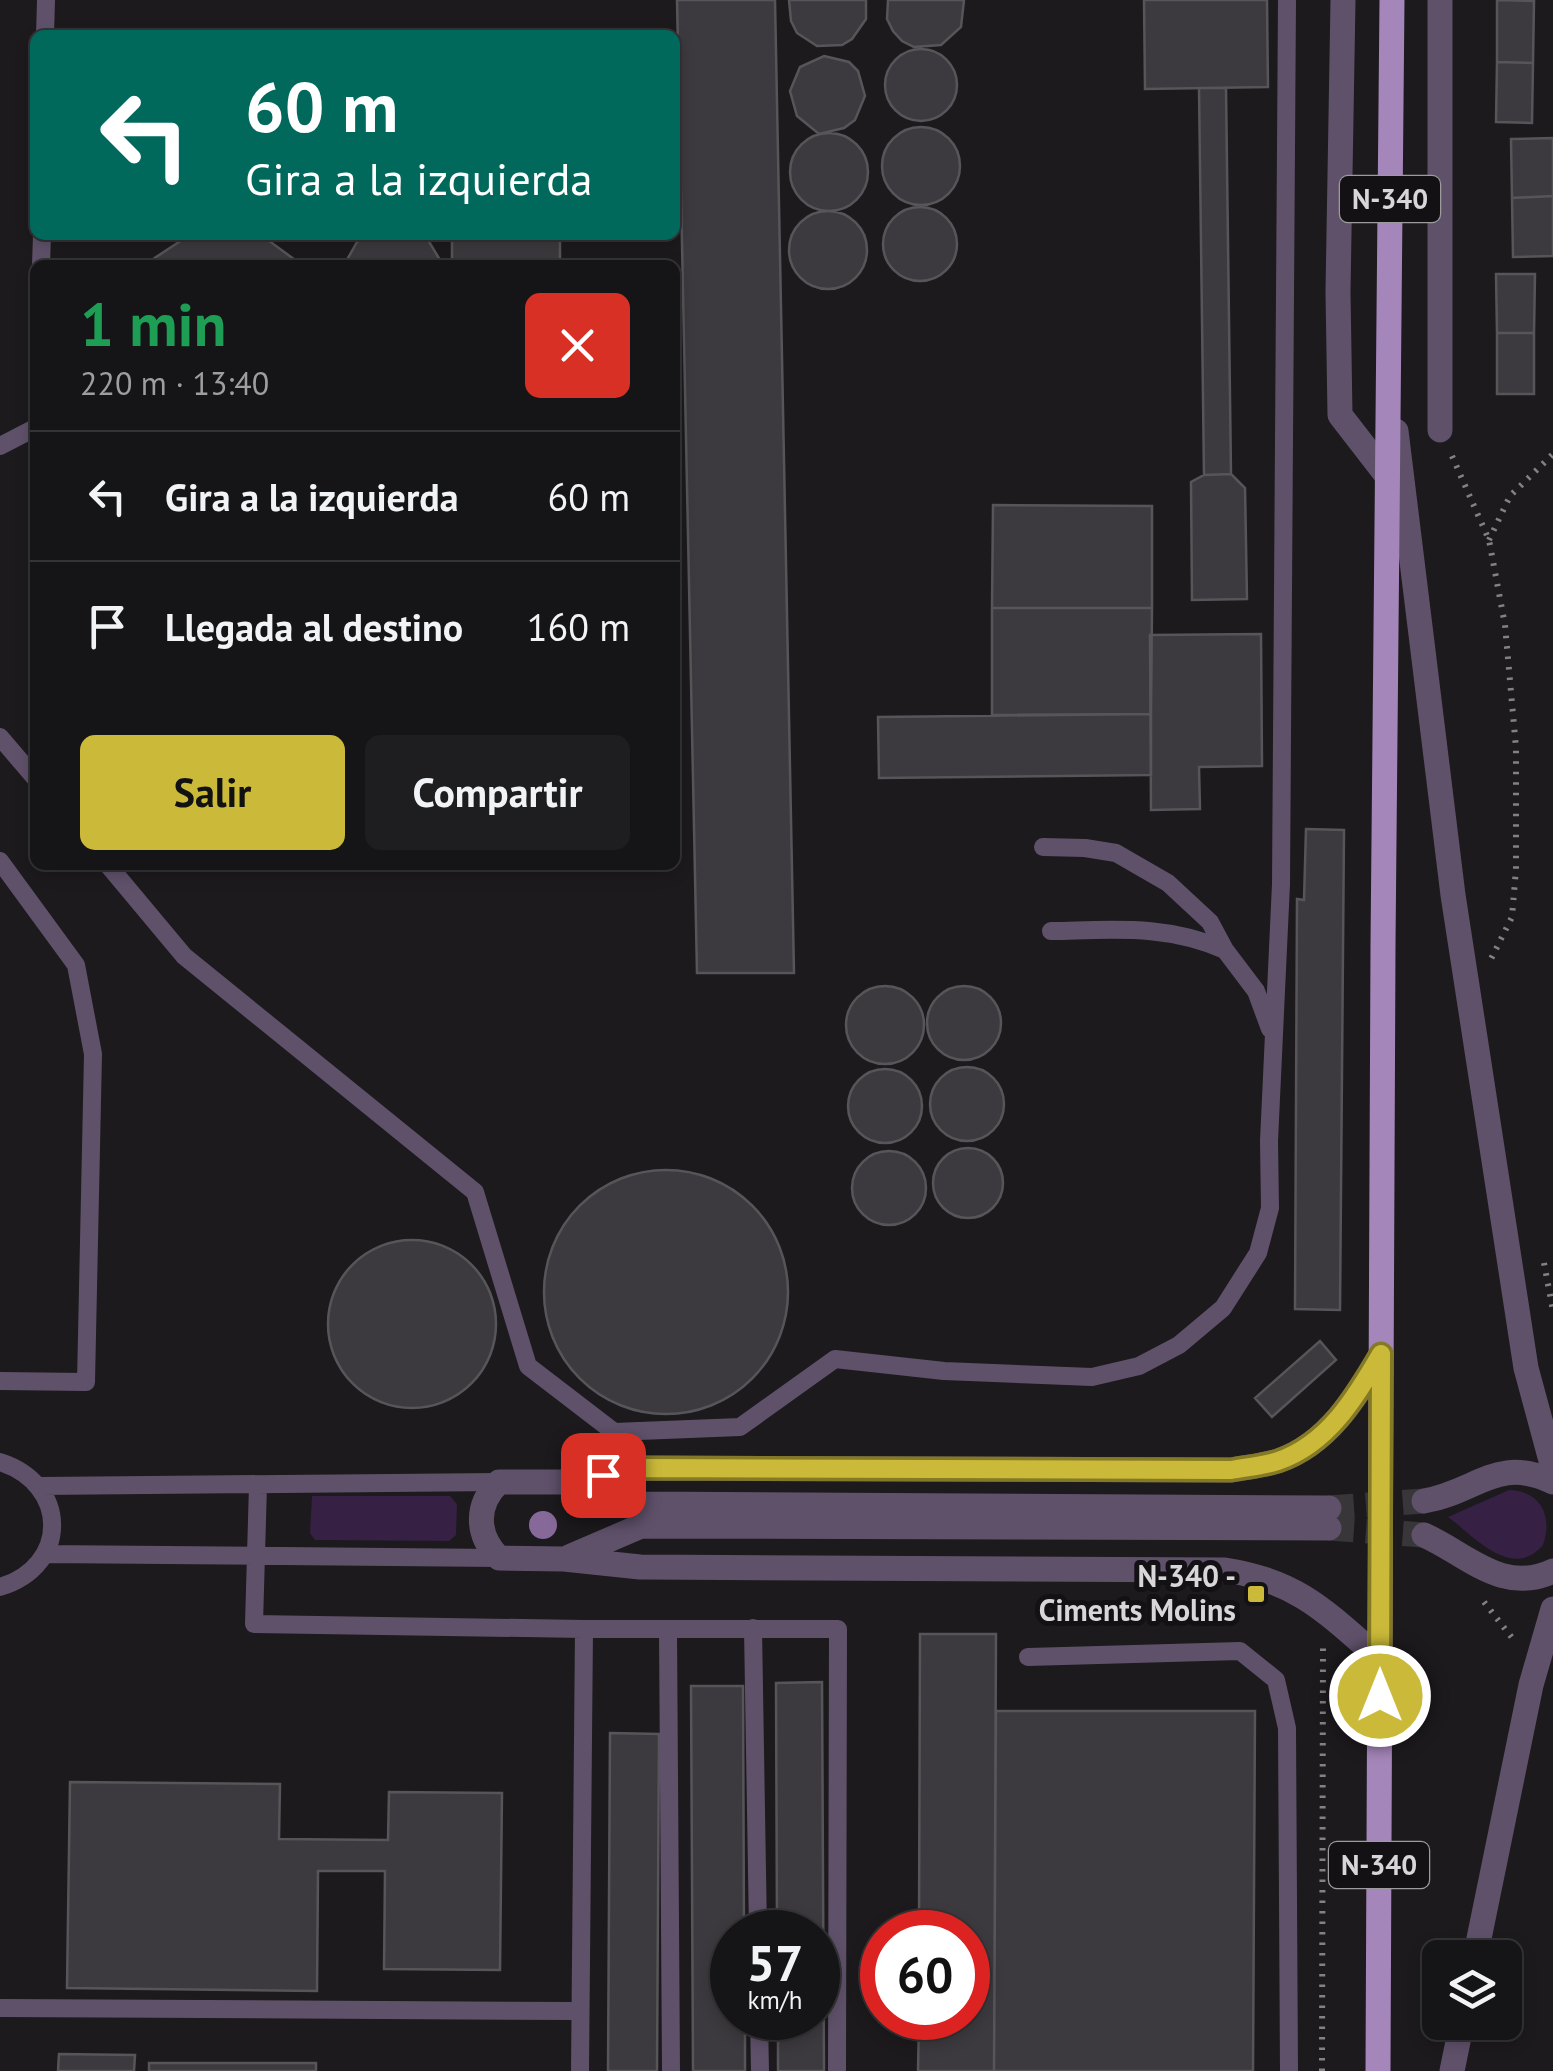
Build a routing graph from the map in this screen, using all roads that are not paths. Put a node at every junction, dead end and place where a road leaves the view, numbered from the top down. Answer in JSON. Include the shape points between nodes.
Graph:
{"nodes":[{"id":1,"x":46,"y":0,"type":"edge"},
{"id":2,"x":1287,"y":0,"type":"edge"},
{"id":3,"x":1343,"y":0,"type":"edge"},
{"id":4,"x":1392,"y":0,"type":"edge"},
{"id":5,"x":1440,"y":0,"type":"edge"},
{"id":6,"x":45,"y":30,"type":"edge"},
{"id":7,"x":1388,"y":364,"type":"junction"},
{"id":8,"x":1440,"y":430,"type":"road end"},
{"id":9,"x":30,"y":431,"type":"edge"},
{"id":10,"x":0,"y":446,"type":"edge"},
{"id":11,"x":1388,"y":478,"type":"junction"},
{"id":12,"x":0,"y":736,"type":"edge"},
{"id":13,"x":30,"y":772,"type":"edge"},
{"id":14,"x":1043,"y":848,"type":"dead end"},
{"id":15,"x":0,"y":860,"type":"edge"},
{"id":16,"x":112,"y":870,"type":"edge"},
{"id":17,"x":1051,"y":931,"type":"dead end"},
{"id":18,"x":1224,"y":950,"type":"junction"},
{"id":19,"x":1274,"y":1038,"type":"junction"},
{"id":20,"x":1381,"y":1354,"type":"junction"},
{"id":21,"x":0,"y":1380,"type":"edge"},
{"id":22,"x":0,"y":1462,"type":"edge"},
{"id":23,"x":1553,"y":1468,"type":"edge"},
{"id":24,"x":500,"y":1482,"type":"junction"},
{"id":25,"x":566,"y":1482,"type":"junction"},
{"id":26,"x":1553,"y":1482,"type":"edge"},
{"id":27,"x":258,"y":1485,"type":"junction"},
{"id":28,"x":40,"y":1486,"type":"junction"},
{"id":29,"x":1424,"y":1501,"type":"tunnel mouth"},
{"id":30,"x":1424,"y":1535,"type":"tunnel mouth"},
{"id":31,"x":45,"y":1554,"type":"junction"},
{"id":32,"x":256,"y":1556,"type":"junction"},
{"id":33,"x":499,"y":1558,"type":"junction"},
{"id":34,"x":564,"y":1559,"type":"junction"},
{"id":35,"x":1553,"y":1571,"type":"edge"},
{"id":36,"x":0,"y":1587,"type":"edge"},
{"id":37,"x":1553,"y":1609,"type":"edge"},
{"id":38,"x":753,"y":1628,"type":"junction"},
{"id":39,"x":584,"y":1630,"type":"junction"},
{"id":40,"x":668,"y":1630,"type":"junction"},
{"id":41,"x":1028,"y":1657,"type":"dead end"},
{"id":42,"x":1380,"y":1659,"type":"junction"},
{"id":43,"x":758,"y":1910,"type":"edge"},
{"id":44,"x":1479,"y":1940,"type":"edge"},
{"id":45,"x":0,"y":2008,"type":"edge"},
{"id":46,"x":580,"y":2011,"type":"junction"},
{"id":47,"x":759,"y":2040,"type":"edge"},
{"id":48,"x":1458,"y":2040,"type":"edge"},
{"id":49,"x":580,"y":2071,"type":"edge"},
{"id":50,"x":671,"y":2071,"type":"edge"},
{"id":51,"x":760,"y":2071,"type":"edge"},
{"id":52,"x":838,"y":2071,"type":"edge"},
{"id":53,"x":1289,"y":2071,"type":"edge"},
{"id":54,"x":1378,"y":2071,"type":"edge"},
{"id":55,"x":1452,"y":2071,"type":"edge"}],
"edges":[{"from":1,"to":6,"type":"lane"},
{"from":2,"to":19,"type":"lane","via":[[1281,884]]},
{"from":3,"to":11,"type":"street","via":[[1340,415]]},
{"from":4,"to":7,"type":"main road","number":"N-340"},
{"from":5,"to":8,"type":"street"},
{"from":7,"to":11,"type":"main road","number":"N-340"},
{"from":7,"to":23,"type":"street","via":[[1452,895],[1526,1368]]},
{"from":9,"to":10,"type":"lane"},
{"from":11,"to":20,"type":"main road","number":"N-340"},
{"from":12,"to":13,"type":"lane"},
{"from":14,"to":18,"type":"lane","via":[[1116,854],[1168,883],[1210,922]]},
{"from":15,"to":21,"type":"lane","via":[[76,965],[93,1054],[86,1382]]},
{"from":16,"to":19,"type":"lane","via":[[184,956],[475,1192],[528,1366],[614,1432],[740,1427],[835,1360],[1092,1377],[1139,1366],[1180,1344],[1223,1308],[1258,1252],[1270,1208]]},
{"from":17,"to":18,"type":"lane","via":[[1155,930]]},
{"from":18,"to":19,"type":"lane","via":[[1256,991]]},
{"from":20,"to":25,"type":"street","via":[[1352,1404],[1322,1434],[1280,1461],[1231,1470],[640,1468]]},
{"from":20,"to":42,"type":"main road","number":"N-340"},
{"from":22,"to":28,"type":"lane"},
{"from":24,"to":25,"type":"street"},
{"from":24,"to":27,"type":"lane"},
{"from":24,"to":33,"type":"street","via":[[480,1518],[487,1546]]},
{"from":25,"to":34,"type":"street","via":[[640,1504],[1329,1518],[640,1526]]},
{"from":26,"to":29,"type":"street","via":[[1511,1471]]},
{"from":27,"to":28,"type":"lane"},
{"from":27,"to":32,"type":"lane"},
{"from":28,"to":31,"type":"lane","via":[[53,1524]]},
{"from":30,"to":35,"type":"street","via":[[1511,1579],[1534,1580]]},
{"from":31,"to":32,"type":"lane"},
{"from":31,"to":36,"type":"lane","via":[[22,1579]]},
{"from":32,"to":33,"type":"lane"},
{"from":32,"to":39,"type":"lane","via":[[254,1624]]},
{"from":33,"to":34,"type":"street"},
{"from":34,"to":42,"type":"street","via":[[640,1567],[1225,1570],[1284,1584]]},
{"from":37,"to":44,"type":"street"},
{"from":38,"to":40,"type":"lane"},
{"from":38,"to":43,"type":"lane"},
{"from":38,"to":52,"type":"lane","via":[[838,1629]]},
{"from":39,"to":40,"type":"lane"},
{"from":39,"to":46,"type":"lane"},
{"from":40,"to":50,"type":"lane"},
{"from":41,"to":53,"type":"lane","via":[[1240,1651],[1276,1680],[1288,1728]]},
{"from":42,"to":54,"type":"main road","number":"N-340"},
{"from":45,"to":46,"type":"lane"},
{"from":46,"to":49,"type":"lane"},
{"from":47,"to":51,"type":"lane"},
{"from":48,"to":55,"type":"street"}]}
